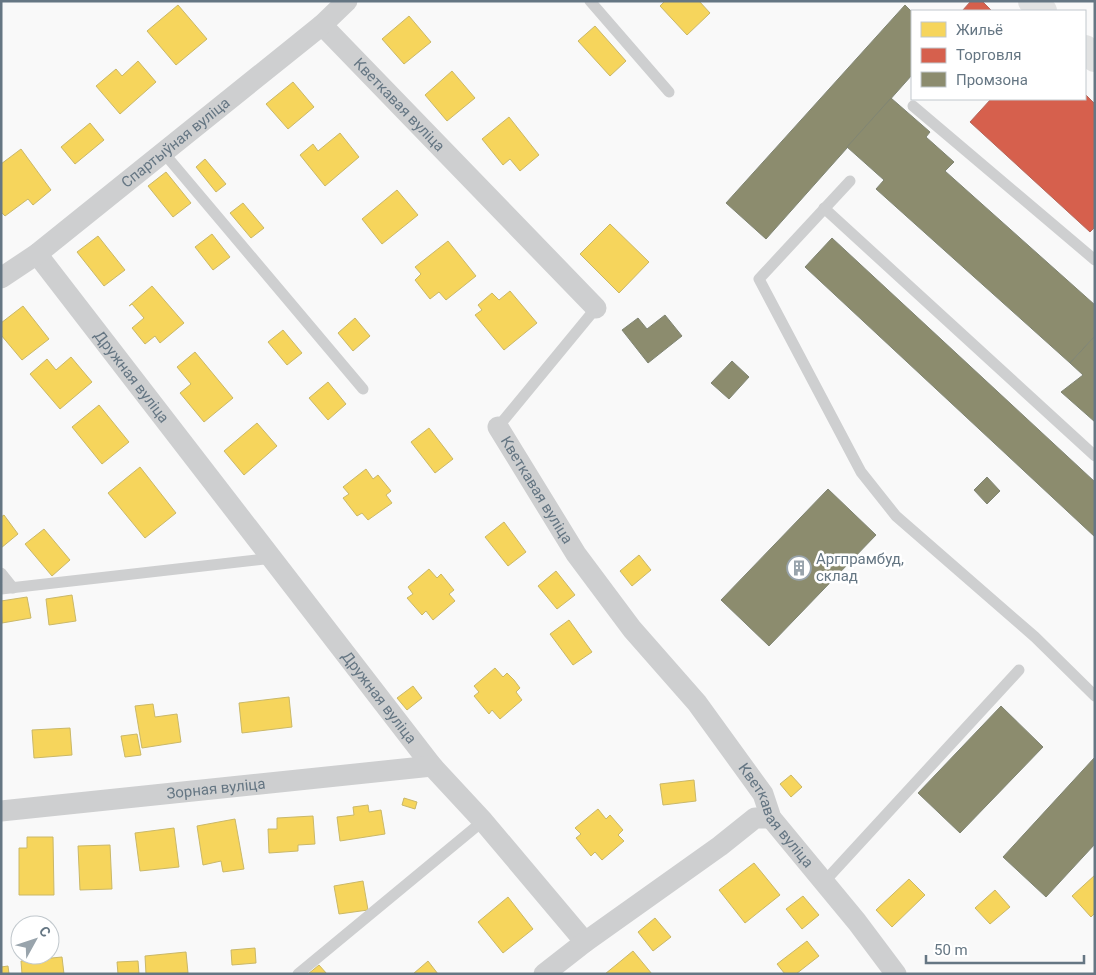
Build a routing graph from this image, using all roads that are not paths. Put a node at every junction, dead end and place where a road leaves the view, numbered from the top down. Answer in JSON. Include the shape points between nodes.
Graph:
{"nodes":[{"id":1,"x":347,"y":1,"type":"edge"},
{"id":2,"x":590,"y":1,"type":"edge"},
{"id":3,"x":1032,"y":1,"type":"edge"},
{"id":4,"x":1042,"y":10,"type":"edge"},
{"id":5,"x":328,"y":31,"type":"junction"},
{"id":6,"x":669,"y":92,"type":"dead end"},
{"id":7,"x":913,"y":106,"type":"dead end"},
{"id":8,"x":163,"y":152,"type":"junction"},
{"id":9,"x":850,"y":181,"type":"dead end"},
{"id":10,"x":824,"y":208,"type":"junction"},
{"id":11,"x":41,"y":259,"type":"junction"},
{"id":12,"x":1095,"y":260,"type":"edge"},
{"id":13,"x":1,"y":278,"type":"edge"},
{"id":14,"x":596,"y":308,"type":"joint"},
{"id":15,"x":363,"y":389,"type":"dead end"},
{"id":16,"x":498,"y":427,"type":"joint"},
{"id":17,"x":1095,"y":456,"type":"edge"},
{"id":18,"x":273,"y":558,"type":"junction"},
{"id":19,"x":1,"y":573,"type":"edge"},
{"id":20,"x":7,"y":588,"type":"edge"},
{"id":21,"x":1018,"y":670,"type":"dead end"},
{"id":22,"x":1095,"y":696,"type":"edge"},
{"id":23,"x":432,"y":766,"type":"junction"},
{"id":24,"x":1,"y":811,"type":"edge"},
{"id":25,"x":771,"y":818,"type":"junction"},
{"id":26,"x":483,"y":821,"type":"junction"},
{"id":27,"x":824,"y":882,"type":"junction"},
{"id":28,"x":585,"y":942,"type":"junction"},
{"id":29,"x":894,"y":973,"type":"edge"},
{"id":30,"x":298,"y":974,"type":"edge"},
{"id":31,"x":544,"y":974,"type":"edge"}],
"edges":[{"from":1,"to":5,"type":"street","name":"Спартыўная вуліца"},
{"from":2,"to":6,"type":"lane"},
{"from":3,"to":4,"type":"street"},
{"from":5,"to":8,"type":"street","name":"Спартыўная вуліца"},
{"from":5,"to":14,"type":"street","name":"Кветкавая вуліца"},
{"from":7,"to":12,"type":"lane"},
{"from":8,"to":11,"type":"street","name":"Спартыўная вуліца"},
{"from":8,"to":15,"type":"lane"},
{"from":9,"to":10,"type":"lane"},
{"from":10,"to":17,"type":"lane"},
{"from":10,"to":22,"type":"lane","via":[[759,279],[861,472],[896,516],[1035,637]]},
{"from":11,"to":13,"type":"street","name":"Спартыўная вуліца"},
{"from":11,"to":18,"type":"street","name":"Дружная вуліца"},
{"from":14,"to":16,"type":"lane","name":"Кветкавая вуліца"},
{"from":16,"to":25,"type":"street","name":"Кветкавая вуліца","via":[[576,554],[632,630],[697,702],[763,794]]},
{"from":18,"to":20,"type":"lane"},
{"from":18,"to":23,"type":"street","name":"Дружная вуліца"},
{"from":19,"to":20,"type":"lane"},
{"from":21,"to":27,"type":"lane"},
{"from":23,"to":24,"type":"street","name":"Зорная вуліца"},
{"from":23,"to":26,"type":"street","name":"Дружная вуліца"},
{"from":25,"to":27,"type":"street","name":"Кветкавая вуліца"},
{"from":25,"to":28,"type":"street","via":[[755,818]]},
{"from":26,"to":28,"type":"street","name":"Дружная вуліца"},
{"from":26,"to":30,"type":"lane"},
{"from":27,"to":29,"type":"street","name":"Кветкавая вуліца"},
{"from":28,"to":31,"type":"street"}]}
